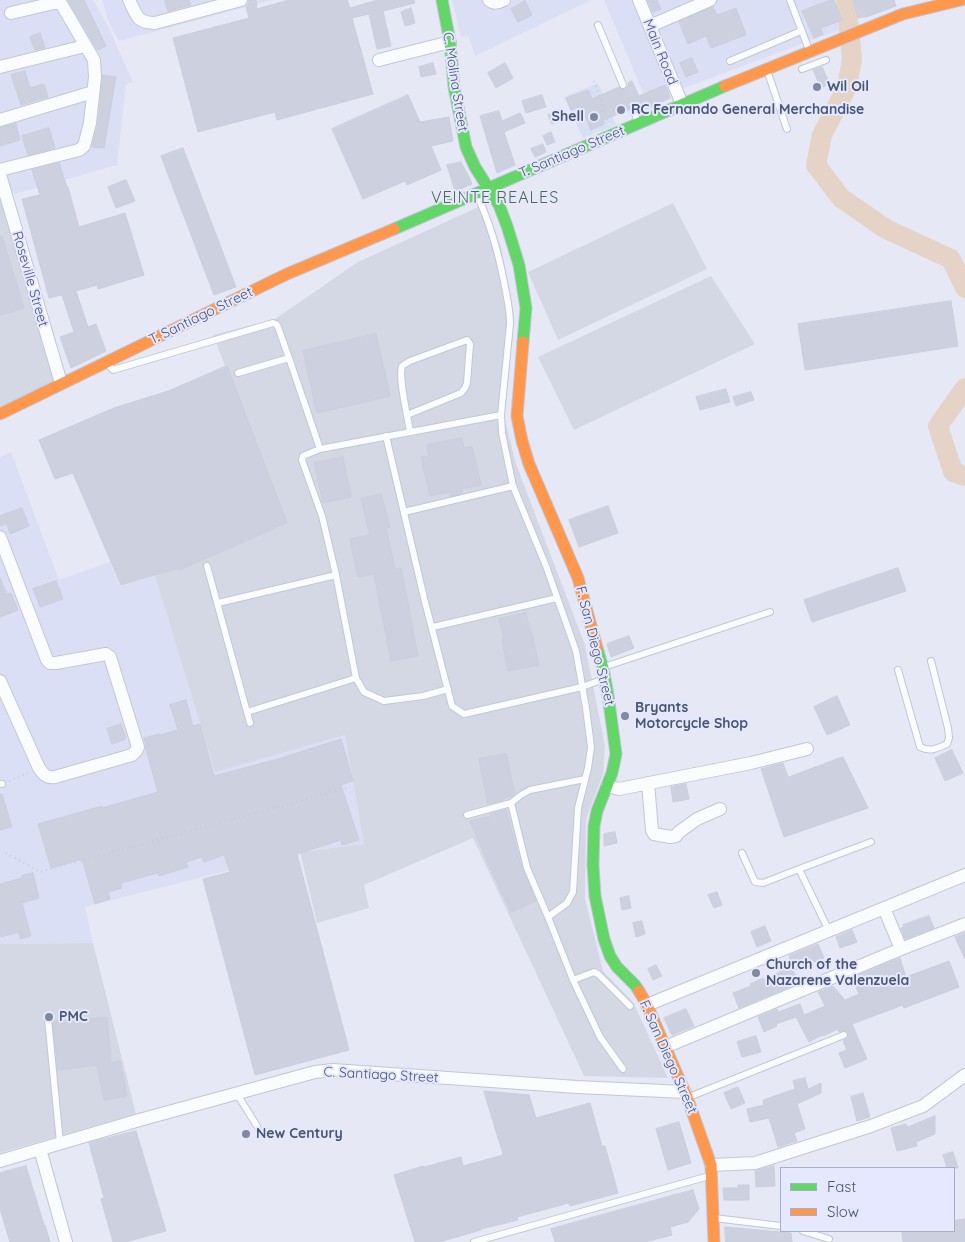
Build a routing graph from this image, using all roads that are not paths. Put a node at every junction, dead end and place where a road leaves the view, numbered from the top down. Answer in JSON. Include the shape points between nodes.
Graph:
{"nodes":[{"id":1,"x":129,"y":0,"type":"edge"},
{"id":2,"x":241,"y":0,"type":"edge"},
{"id":3,"x":442,"y":0,"type":"edge"},
{"id":4,"x":640,"y":0,"type":"edge"},
{"id":5,"x":710,"y":0,"type":"edge"},
{"id":6,"x":790,"y":0,"type":"edge"},
{"id":7,"x":961,"y":0,"type":"edge"},
{"id":8,"x":11,"y":12,"type":"dead end"},
{"id":9,"x":598,"y":25,"type":"dead end"},
{"id":10,"x":650,"y":26,"type":"junction"},
{"id":11,"x":801,"y":31,"type":"junction"},
{"id":12,"x":450,"y":42,"type":"junction"},
{"id":13,"x":84,"y":46,"type":"junction"},
{"id":14,"x":809,"y":51,"type":"junction"},
{"id":15,"x":379,"y":60,"type":"dead end"},
{"id":16,"x":826,"y":60,"type":"dead end"},
{"id":17,"x":730,"y":61,"type":"dead end"},
{"id":18,"x":0,"y":67,"type":"edge"},
{"id":19,"x":767,"y":69,"type":"junction"},
{"id":20,"x":802,"y":69,"type":"dead end"},
{"id":21,"x":623,"y":85,"type":"dead end"},
{"id":22,"x":93,"y":92,"type":"junction"},
{"id":23,"x":682,"y":104,"type":"junction"},
{"id":24,"x":633,"y":107,"type":"dead end"},
{"id":25,"x":0,"y":120,"type":"edge"},
{"id":26,"x":639,"y":123,"type":"junction"},
{"id":27,"x":787,"y":129,"type":"dead end"},
{"id":28,"x":0,"y":170,"type":"edge"},
{"id":29,"x":0,"y":175,"type":"edge"},
{"id":30,"x":489,"y":188,"type":"junction"},
{"id":31,"x":476,"y":193,"type":"junction"},
{"id":32,"x":498,"y":205,"type":"junction"},
{"id":33,"x":484,"y":211,"type":"junction"},
{"id":34,"x":288,"y":358,"type":"junction"},
{"id":35,"x":105,"y":362,"type":"junction"},
{"id":36,"x":238,"y":373,"type":"dead end"},
{"id":37,"x":61,"y":383,"type":"junction"},
{"id":38,"x":0,"y":414,"type":"edge"},
{"id":39,"x":407,"y":415,"type":"junction"},
{"id":40,"x":500,"y":415,"type":"junction"},
{"id":41,"x":410,"y":432,"type":"junction"},
{"id":42,"x":386,"y":436,"type":"junction"},
{"id":43,"x":320,"y":449,"type":"junction"},
{"id":44,"x":513,"y":486,"type":"junction"},
{"id":45,"x":404,"y":512,"type":"junction"},
{"id":46,"x":0,"y":537,"type":"edge"},
{"id":47,"x":207,"y":566,"type":"dead end"},
{"id":48,"x":336,"y":575,"type":"junction"},
{"id":49,"x":557,"y":598,"type":"junction"},
{"id":50,"x":218,"y":604,"type":"junction"},
{"id":51,"x":770,"y":612,"type":"dead end"},
{"id":52,"x":433,"y":627,"type":"junction"},
{"id":53,"x":930,"y":661,"type":"dead end"},
{"id":54,"x":898,"y":670,"type":"dead end"},
{"id":55,"x":604,"y":673,"type":"junction"},
{"id":56,"x":356,"y":678,"type":"junction"},
{"id":57,"x":0,"y":681,"type":"edge"},
{"id":58,"x":582,"y":687,"type":"junction"},
{"id":59,"x":448,"y":690,"type":"junction"},
{"id":60,"x":247,"y":712,"type":"junction"},
{"id":61,"x":250,"y":722,"type":"dead end"},
{"id":62,"x":806,"y":749,"type":"dead end"},
{"id":63,"x":585,"y":779,"type":"junction"},
{"id":64,"x":648,"y":783,"type":"junction"},
{"id":65,"x":607,"y":786,"type":"junction"},
{"id":66,"x":511,"y":803,"type":"junction"},
{"id":67,"x":720,"y":808,"type":"dead end"},
{"id":68,"x":467,"y":815,"type":"dead end"},
{"id":69,"x":871,"y":842,"type":"dead end"},
{"id":70,"x":742,"y":853,"type":"dead end"},
{"id":71,"x":799,"y":868,"type":"junction"},
{"id":72,"x":965,"y":875,"type":"edge"},
{"id":73,"x":884,"y":908,"type":"junction"},
{"id":74,"x":548,"y":916,"type":"junction"},
{"id":75,"x":965,"y":924,"type":"edge"},
{"id":76,"x":829,"y":931,"type":"junction"},
{"id":77,"x":901,"y":949,"type":"junction"},
{"id":78,"x":573,"y":980,"type":"junction"},
{"id":79,"x":647,"y":1005,"type":"junction"},
{"id":80,"x":630,"y":1006,"type":"dead end"},
{"id":81,"x":48,"y":1019,"type":"dead end"},
{"id":82,"x":844,"y":1036,"type":"dead end"},
{"id":83,"x":665,"y":1047,"type":"junction"},
{"id":84,"x":623,"y":1069,"type":"dead end"},
{"id":85,"x":965,"y":1075,"type":"edge"},
{"id":86,"x":237,"y":1094,"type":"junction"},
{"id":87,"x":686,"y":1094,"type":"junction"},
{"id":88,"x":257,"y":1126,"type":"dead end"},
{"id":89,"x":60,"y":1144,"type":"junction"},
{"id":90,"x":40,"y":1149,"type":"junction"},
{"id":91,"x":0,"y":1161,"type":"edge"},
{"id":92,"x":712,"y":1170,"type":"junction"},
{"id":93,"x":713,"y":1218,"type":"junction"},
{"id":94,"x":780,"y":1226,"type":"edge"},
{"id":95,"x":805,"y":1232,"type":"edge"},
{"id":96,"x":829,"y":1239,"type":"dead end"},
{"id":97,"x":66,"y":1242,"type":"edge"},
{"id":98,"x":474,"y":1242,"type":"edge"},
{"id":99,"x":714,"y":1242,"type":"edge"}],
"edges":[{"from":1,"to":2,"type":"street","via":[[139,20],[155,23]]},
{"from":3,"to":12,"type":"street","name":"C. Molina Street"},
{"from":4,"to":10,"type":"street","name":"Main Road"},
{"from":5,"to":10,"type":"street"},
{"from":6,"to":11,"type":"lane"},
{"from":7,"to":14,"type":"street","name":"T. Santiago Street","via":[[903,14]]},
{"from":8,"to":13,"type":"street","via":[[58,3]]},
{"from":9,"to":21,"type":"lane"},
{"from":10,"to":23,"type":"street","name":"Main Road"},
{"from":11,"to":14,"type":"lane"},
{"from":11,"to":17,"type":"lane"},
{"from":12,"to":15,"type":"street"},
{"from":12,"to":30,"type":"street","name":"C. Molina Street","via":[[454,88],[466,147]]},
{"from":13,"to":18,"type":"street"},
{"from":13,"to":22,"type":"street","via":[[94,60]]},
{"from":14,"to":19,"type":"street","name":"T. Santiago Street"},
{"from":16,"to":20,"type":"lane"},
{"from":19,"to":23,"type":"street","name":"T. Santiago Street"},
{"from":19,"to":27,"type":"lane"},
{"from":22,"to":25,"type":"street"},
{"from":22,"to":28,"type":"street","via":[[84,146]]},
{"from":23,"to":26,"type":"street","name":"T. Santiago Street"},
{"from":24,"to":26,"type":"lane"},
{"from":26,"to":30,"type":"street","name":"T. Santiago Street"},
{"from":29,"to":37,"type":"street","name":"Roseville Street"},
{"from":30,"to":31,"type":"street","name":"T. Santiago Street"},
{"from":30,"to":32,"type":"street","name":"F. San Diego Street"},
{"from":31,"to":33,"type":"lane"},
{"from":31,"to":35,"type":"street","name":"T. Santiago Street","via":[[287,274]]},
{"from":32,"to":33,"type":"lane"},
{"from":32,"to":55,"type":"street","name":"F. San Diego Street","via":[[519,265],[526,308],[517,416],[522,441],[528,464],[578,578]]},
{"from":33,"to":40,"type":"lane","via":[[500,257],[510,312]]},
{"from":34,"to":35,"type":"lane","via":[[278,327],[272,323],[113,370]]},
{"from":34,"to":36,"type":"lane"},
{"from":34,"to":43,"type":"lane"},
{"from":35,"to":37,"type":"street","name":"T. Santiago Street"},
{"from":37,"to":38,"type":"street","name":"T. Santiago Street"},
{"from":39,"to":39,"type":"lane","via":[[461,393],[467,383],[470,344],[467,340],[404,364],[401,369]]},
{"from":39,"to":41,"type":"lane"},
{"from":40,"to":41,"type":"lane"},
{"from":40,"to":44,"type":"lane"},
{"from":41,"to":42,"type":"lane"},
{"from":42,"to":43,"type":"lane"},
{"from":42,"to":45,"type":"lane"},
{"from":43,"to":48,"type":"lane","via":[[303,456],[302,460],[322,516]]},
{"from":44,"to":45,"type":"lane"},
{"from":44,"to":49,"type":"lane"},
{"from":45,"to":52,"type":"lane"},
{"from":46,"to":57,"type":"street","via":[[47,660],[56,663],[106,654],[110,657],[138,747],[132,755],[48,778],[39,768]]},
{"from":47,"to":50,"type":"lane"},
{"from":48,"to":50,"type":"lane"},
{"from":48,"to":56,"type":"lane"},
{"from":49,"to":52,"type":"lane"},
{"from":49,"to":58,"type":"lane","via":[[576,650]]},
{"from":50,"to":60,"type":"lane"},
{"from":51,"to":55,"type":"lane"},
{"from":52,"to":59,"type":"lane"},
{"from":53,"to":54,"type":"lane","via":[[949,738],[938,748],[928,750],[920,746]]},
{"from":55,"to":58,"type":"lane"},
{"from":55,"to":65,"type":"street","name":"F. San Diego Street","via":[[616,754]]},
{"from":56,"to":59,"type":"lane","via":[[364,692],[384,702]]},
{"from":56,"to":60,"type":"lane"},
{"from":58,"to":59,"type":"lane","via":[[464,714],[452,706]]},
{"from":58,"to":63,"type":"lane","via":[[591,747]]},
{"from":60,"to":61,"type":"lane"},
{"from":62,"to":64,"type":"street"},
{"from":63,"to":66,"type":"lane","via":[[530,790]]},
{"from":63,"to":74,"type":"lane","via":[[578,808],[573,892],[567,903]]},
{"from":64,"to":65,"type":"street","via":[[619,789]]},
{"from":64,"to":67,"type":"street","via":[[654,834],[676,836],[698,819]]},
{"from":65,"to":79,"type":"street","name":"F. San Diego Street","via":[[594,826],[595,896],[610,956]]},
{"from":66,"to":68,"type":"lane"},
{"from":66,"to":74,"type":"lane","via":[[527,868]]},
{"from":69,"to":71,"type":"lane"},
{"from":70,"to":71,"type":"lane","via":[[755,882],[762,883]]},
{"from":71,"to":76,"type":"lane"},
{"from":72,"to":73,"type":"street"},
{"from":73,"to":76,"type":"street"},
{"from":73,"to":77,"type":"street"},
{"from":74,"to":78,"type":"lane"},
{"from":75,"to":77,"type":"street"},
{"from":76,"to":79,"type":"street"},
{"from":77,"to":83,"type":"street"},
{"from":78,"to":80,"type":"lane","via":[[594,972]]},
{"from":78,"to":84,"type":"lane","via":[[600,1037]]},
{"from":79,"to":83,"type":"street","name":"F. San Diego Street"},
{"from":81,"to":89,"type":"lane"},
{"from":82,"to":87,"type":"lane"},
{"from":83,"to":87,"type":"street","name":"F. San Diego Street"},
{"from":85,"to":92,"type":"street","via":[[923,1106],[871,1126],[755,1163]]},
{"from":86,"to":87,"type":"street","name":"C. Santiago Street","via":[[333,1070]]},
{"from":86,"to":88,"type":"lane"},
{"from":86,"to":89,"type":"street","name":"C. Santiago Street"},
{"from":87,"to":92,"type":"street","name":"F. San Diego Street"},
{"from":89,"to":90,"type":"street","name":"C. Santiago Street"},
{"from":90,"to":91,"type":"street","name":"C. Santiago Street"},
{"from":90,"to":97,"type":"street"},
{"from":92,"to":93,"type":"street","name":"F. San Diego Street"},
{"from":92,"to":98,"type":"lane"},
{"from":93,"to":94,"type":"lane"},
{"from":93,"to":99,"type":"street","name":"F. San Diego Street"},
{"from":95,"to":96,"type":"lane"}]}
